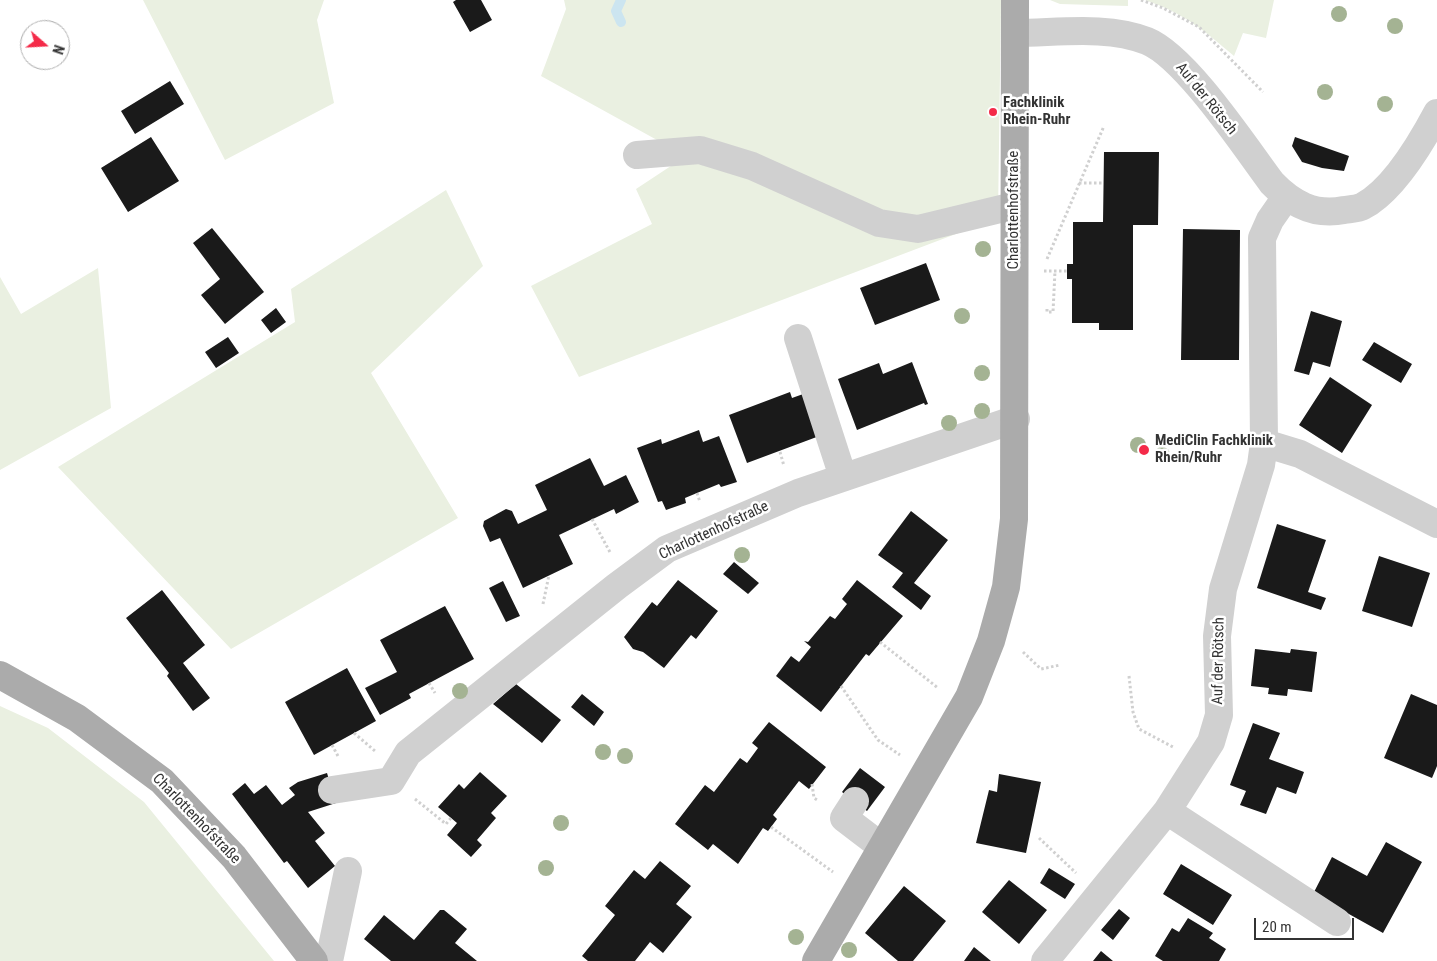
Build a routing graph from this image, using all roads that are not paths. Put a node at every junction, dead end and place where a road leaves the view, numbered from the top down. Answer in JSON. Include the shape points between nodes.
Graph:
{"nodes":[{"id":1,"x":1015,"y":0,"type":"edge"},
{"id":2,"x":1014,"y":34,"type":"junction"},
{"id":3,"x":1437,"y":114,"type":"edge"},
{"id":4,"x":637,"y":155,"type":"dead end"},
{"id":5,"x":1286,"y":197,"type":"junction"},
{"id":6,"x":1013,"y":206,"type":"junction"},
{"id":7,"x":798,"y":338,"type":"dead end"},
{"id":8,"x":1016,"y":419,"type":"junction"},
{"id":9,"x":1264,"y":443,"type":"junction"},
{"id":10,"x":843,"y":477,"type":"junction"},
{"id":11,"x":1437,"y":524,"type":"edge"},
{"id":12,"x":0,"y":675,"type":"edge"},
{"id":13,"x":332,"y":790,"type":"dead end"},
{"id":14,"x":855,"y":801,"type":"dead end"},
{"id":15,"x":1167,"y":811,"type":"junction"},
{"id":16,"x":882,"y":847,"type":"junction"},
{"id":17,"x":348,"y":872,"type":"dead end"},
{"id":18,"x":1337,"y":922,"type":"dead end"},
{"id":19,"x":314,"y":961,"type":"edge"},
{"id":20,"x":329,"y":961,"type":"edge"},
{"id":21,"x":816,"y":961,"type":"edge"},
{"id":22,"x":1045,"y":961,"type":"edge"}],
"edges":[{"from":1,"to":2,"type":"main road","name":"Charlottenhofstraße"},
{"from":2,"to":5,"type":"street","name":"Auf der Rötsch","via":[[1084,32],[1123,35],[1160,49],[1192,79]]},
{"from":2,"to":6,"type":"main road","name":"Charlottenhofstraße"},
{"from":3,"to":5,"type":"street","name":"Auf der Rötsch","via":[[1396,176],[1361,207],[1335,212],[1314,211]]},
{"from":4,"to":6,"type":"street","via":[[700,150],[752,166],[879,223],[901,228],[918,229]]},
{"from":5,"to":9,"type":"street","name":"Auf der Rötsch","via":[[1262,238]]},
{"from":6,"to":8,"type":"main road","name":"Charlottenhofstraße"},
{"from":7,"to":10,"type":"street"},
{"from":8,"to":10,"type":"street","name":"Charlottenhofstraße"},
{"from":8,"to":16,"type":"main road","name":"Charlottenhofstraße","via":[[1014,519],[1006,587],[991,641],[963,707]]},
{"from":9,"to":11,"type":"street","via":[[1300,454]]},
{"from":9,"to":15,"type":"street","name":"Auf der Rötsch","via":[[1261,466],[1223,589],[1217,636],[1218,715],[1211,742]]},
{"from":10,"to":13,"type":"street","name":"Charlottenhofstraße","via":[[792,495],[668,549],[408,753],[391,781]]},
{"from":12,"to":19,"type":"main road","name":"Charlottenhofstraße","via":[[77,718],[162,781],[234,857]]},
{"from":14,"to":16,"type":"street","via":[[844,818]]},
{"from":15,"to":18,"type":"street"},
{"from":15,"to":22,"type":"street","name":"Auf der Rötsch"},
{"from":16,"to":21,"type":"main road","name":"Charlottenhofstraße"},
{"from":17,"to":20,"type":"street"}]}
